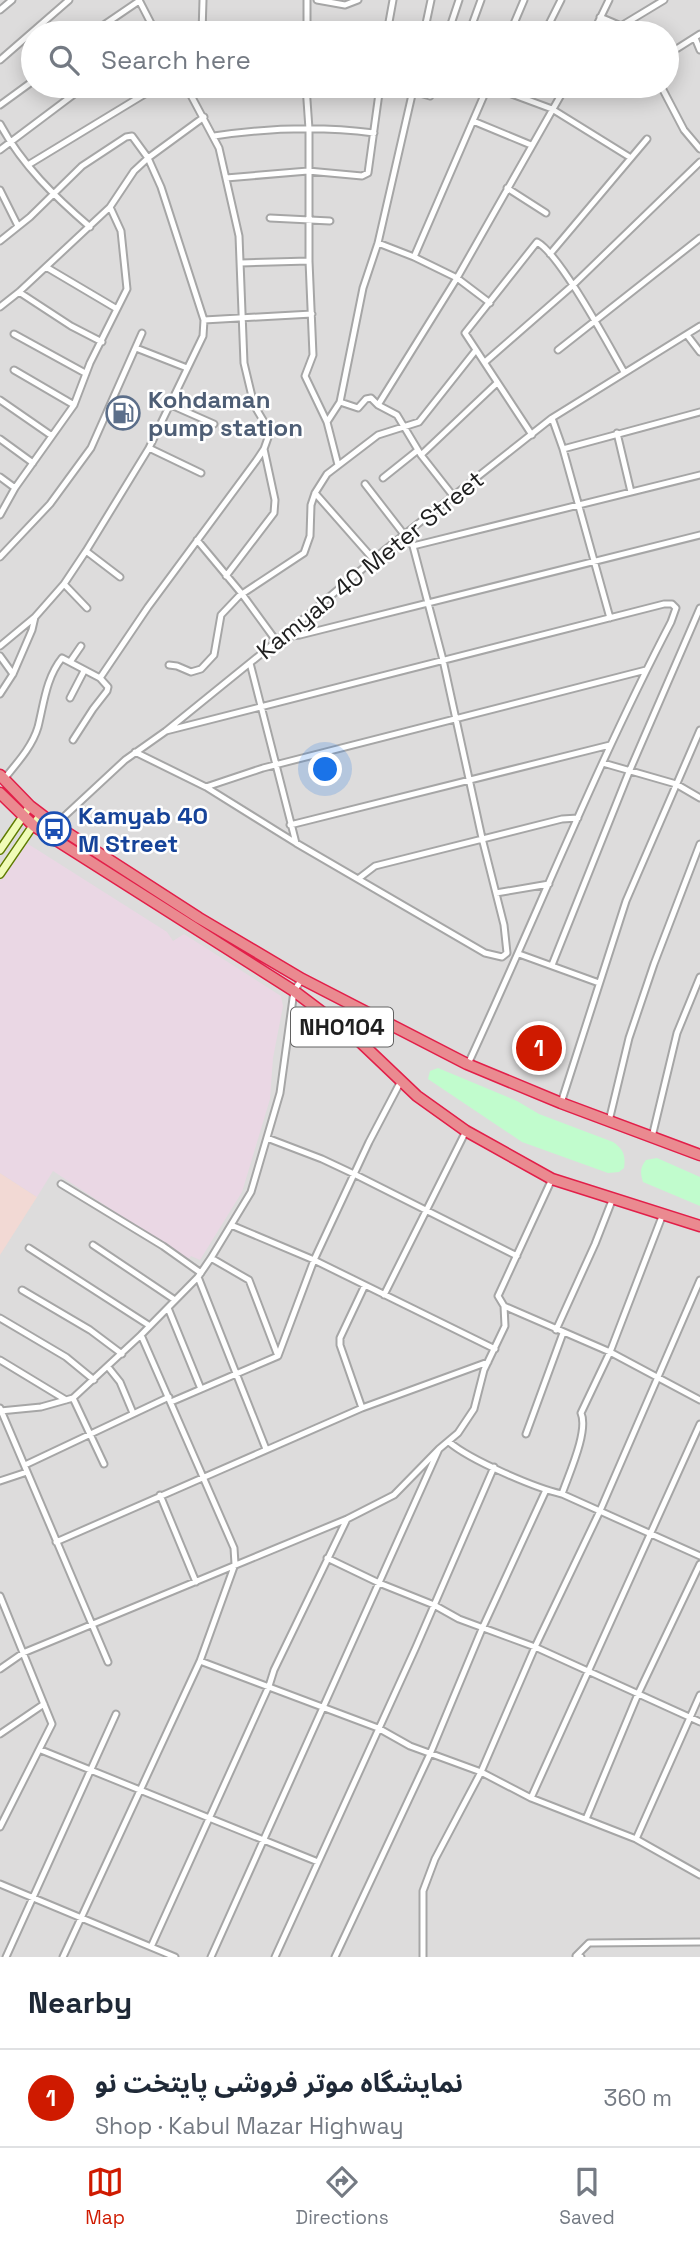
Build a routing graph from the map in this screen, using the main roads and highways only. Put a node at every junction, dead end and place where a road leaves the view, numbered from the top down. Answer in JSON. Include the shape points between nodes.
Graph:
{"nodes":[{"id":1,"x":2,"y":777,"type":"edge"},
{"id":2,"x":0,"y":793,"type":"edge"},
{"id":3,"x":30,"y":806,"type":"junction"},
{"id":4,"x":41,"y":814,"type":"junction"},
{"id":5,"x":23,"y":817,"type":"junction"},
{"id":6,"x":34,"y":826,"type":"junction"},
{"id":7,"x":0,"y":850,"type":"edge"},
{"id":8,"x":0,"y":874,"type":"edge"},
{"id":9,"x":700,"y":1155,"type":"edge"},
{"id":10,"x":700,"y":1226,"type":"edge"}],
"edges":[{"from":1,"to":3,"type":"highway","number":"NH0104"},
{"from":2,"to":5,"type":"highway","number":"NH0104"},
{"from":3,"to":4,"type":"highway","number":"NH0104"},
{"from":3,"to":5,"type":"main road"},
{"from":4,"to":6,"type":"main road"},
{"from":4,"to":9,"type":"highway","number":"NH0104","via":[[199,918],[379,1020],[467,1064]]},
{"from":5,"to":6,"type":"highway","number":"NH0104"},
{"from":5,"to":7,"type":"main road"},
{"from":6,"to":8,"type":"main road"},
{"from":6,"to":10,"type":"highway","number":"NH0104","via":[[294,990],[355,1037],[417,1096],[466,1131],[552,1179]]}]}
